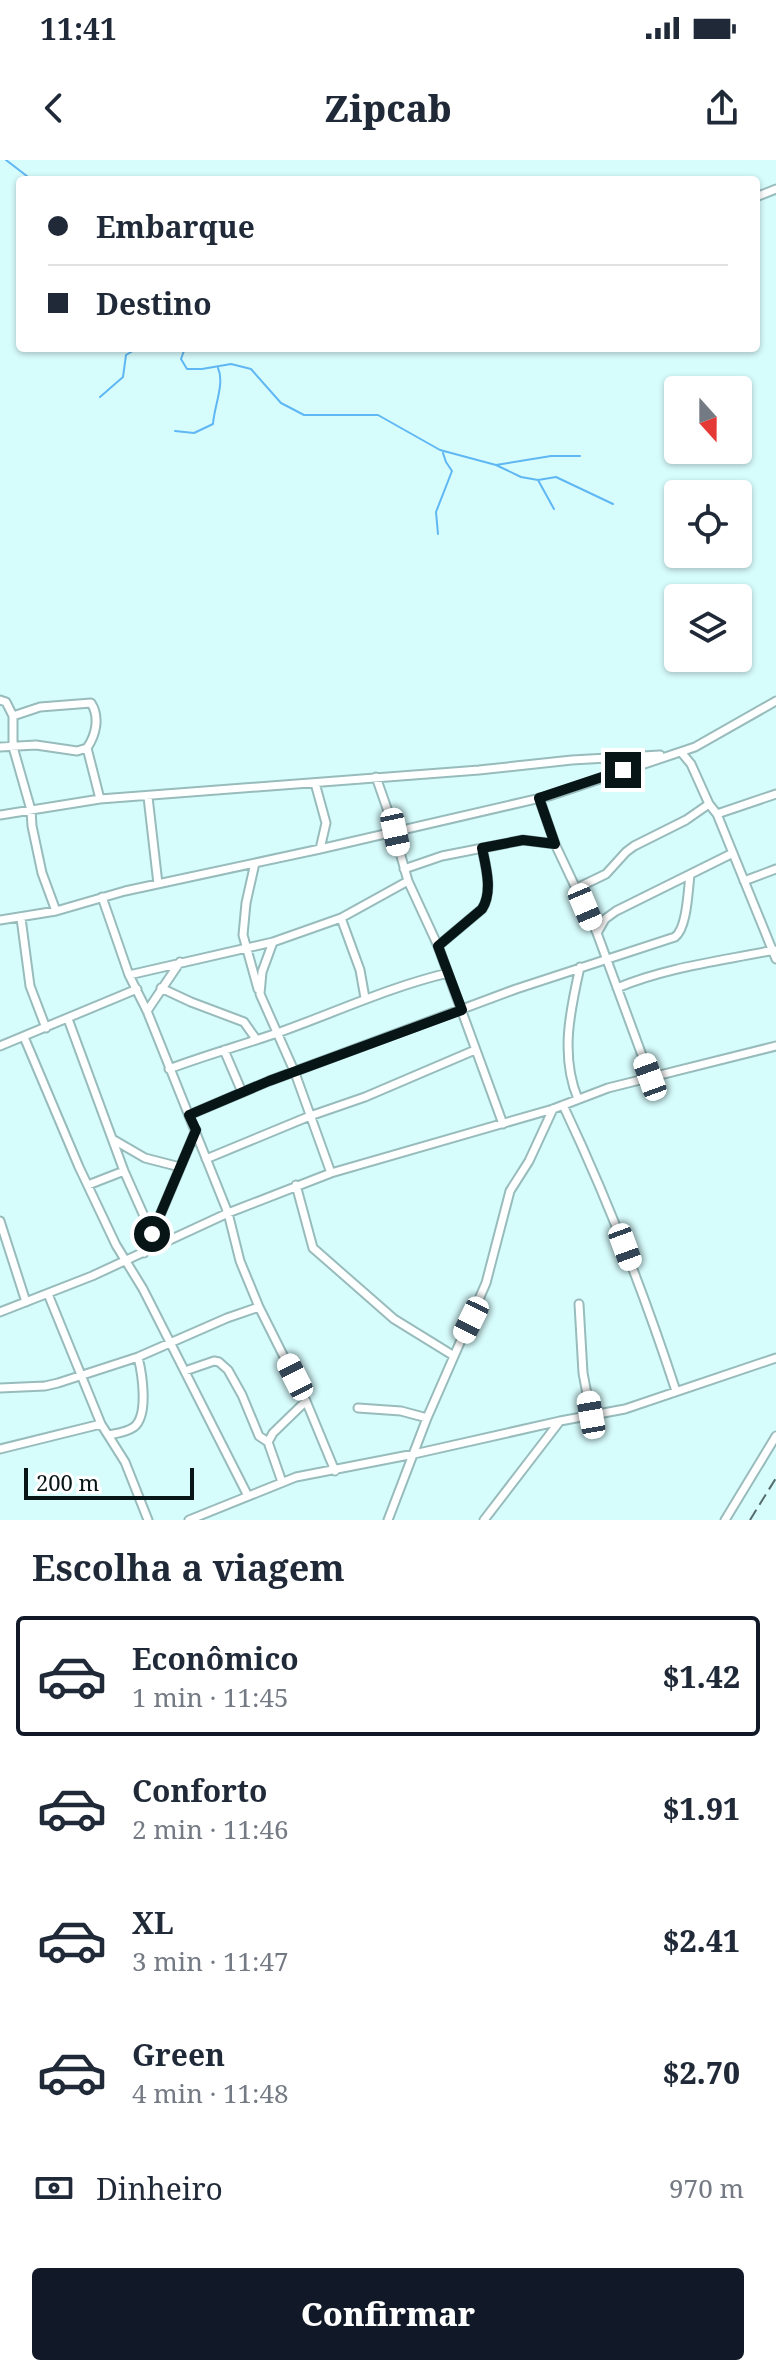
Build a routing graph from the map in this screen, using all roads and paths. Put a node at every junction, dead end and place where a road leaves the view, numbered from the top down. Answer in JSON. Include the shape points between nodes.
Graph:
{"nodes":[{"id":1,"x":0,"y":700,"type":"edge"},
{"id":2,"x":776,"y":701,"type":"edge"},
{"id":3,"x":763,"y":709,"type":"junction"},
{"id":4,"x":776,"y":709,"type":"edge"},
{"id":5,"x":13,"y":716,"type":"junction"},
{"id":6,"x":0,"y":747,"type":"edge"},
{"id":7,"x":13,"y":747,"type":"junction"},
{"id":8,"x":695,"y":747,"type":"junction"},
{"id":9,"x":87,"y":748,"type":"junction"},
{"id":10,"x":681,"y":752,"type":"junction"},
{"id":11,"x":670,"y":754,"type":"junction"},
{"id":12,"x":691,"y":764,"type":"junction"},
{"id":13,"x":376,"y":777,"type":"junction"},
{"id":14,"x":315,"y":783,"type":"junction"},
{"id":15,"x":776,"y":794,"type":"edge"},
{"id":16,"x":148,"y":797,"type":"junction"},
{"id":17,"x":539,"y":798,"type":"junction"},
{"id":18,"x":100,"y":799,"type":"junction"},
{"id":19,"x":709,"y":804,"type":"junction"},
{"id":20,"x":31,"y":810,"type":"junction"},
{"id":21,"x":717,"y":814,"type":"junction"},
{"id":22,"x":0,"y":815,"type":"edge"},
{"id":23,"x":395,"y":832,"type":"junction"},
{"id":24,"x":555,"y":844,"type":"junction"},
{"id":25,"x":482,"y":848,"type":"junction"},
{"id":26,"x":320,"y":849,"type":"junction"},
{"id":27,"x":733,"y":853,"type":"junction"},
{"id":28,"x":255,"y":863,"type":"junction"},
{"id":29,"x":404,"y":869,"type":"junction"},
{"id":30,"x":776,"y":869,"type":"edge"},
{"id":31,"x":690,"y":875,"type":"junction"},
{"id":32,"x":408,"y":881,"type":"junction"},
{"id":33,"x":744,"y":881,"type":"junction"},
{"id":34,"x":158,"y":884,"type":"junction"},
{"id":35,"x":577,"y":888,"type":"junction"},
{"id":36,"x":102,"y":897,"type":"junction"},
{"id":37,"x":56,"y":911,"type":"junction"},
{"id":38,"x":1,"y":918,"type":"edge"},
{"id":39,"x":21,"y":918,"type":"junction"},
{"id":40,"x":341,"y":918,"type":"junction"},
{"id":41,"x":597,"y":933,"type":"junction"},
{"id":42,"x":273,"y":942,"type":"junction"},
{"id":43,"x":438,"y":946,"type":"junction"},
{"id":44,"x":246,"y":948,"type":"junction"},
{"id":45,"x":775,"y":953,"type":"edge"},
{"id":46,"x":605,"y":959,"type":"junction"},
{"id":47,"x":180,"y":962,"type":"junction"},
{"id":48,"x":580,"y":967,"type":"junction"},
{"id":49,"x":448,"y":973,"type":"junction"},
{"id":50,"x":129,"y":975,"type":"junction"},
{"id":51,"x":161,"y":988,"type":"junction"},
{"id":52,"x":617,"y":988,"type":"junction"},
{"id":53,"x":137,"y":989,"type":"junction"},
{"id":54,"x":260,"y":994,"type":"junction"},
{"id":55,"x":365,"y":998,"type":"junction"},
{"id":56,"x":462,"y":1010,"type":"junction"},
{"id":57,"x":147,"y":1011,"type":"junction"},
{"id":58,"x":68,"y":1019,"type":"junction"},
{"id":59,"x":46,"y":1028,"type":"junction"},
{"id":60,"x":278,"y":1033,"type":"junction"},
{"id":61,"x":24,"y":1037,"type":"junction"},
{"id":62,"x":256,"y":1039,"type":"junction"},
{"id":63,"x":0,"y":1046,"type":"edge"},
{"id":64,"x":776,"y":1046,"type":"edge"},
{"id":65,"x":224,"y":1050,"type":"junction"},
{"id":66,"x":475,"y":1050,"type":"junction"},
{"id":67,"x":169,"y":1069,"type":"junction"},
{"id":68,"x":295,"y":1073,"type":"junction"},
{"id":69,"x":650,"y":1077,"type":"junction"},
{"id":70,"x":242,"y":1092,"type":"junction"},
{"id":71,"x":578,"y":1099,"type":"junction"},
{"id":72,"x":563,"y":1105,"type":"junction"},
{"id":73,"x":553,"y":1109,"type":"junction"},
{"id":74,"x":189,"y":1115,"type":"junction"},
{"id":75,"x":310,"y":1116,"type":"junction"},
{"id":76,"x":503,"y":1124,"type":"junction"},
{"id":77,"x":196,"y":1130,"type":"junction"},
{"id":78,"x":114,"y":1140,"type":"junction"},
{"id":79,"x":206,"y":1159,"type":"junction"},
{"id":80,"x":180,"y":1167,"type":"junction"},
{"id":81,"x":124,"y":1171,"type":"junction"},
{"id":82,"x":331,"y":1173,"type":"junction"},
{"id":83,"x":88,"y":1185,"type":"junction"},
{"id":84,"x":296,"y":1185,"type":"junction"},
{"id":85,"x":228,"y":1213,"type":"junction"},
{"id":86,"x":0,"y":1221,"type":"edge"},
{"id":87,"x":152,"y":1234,"type":"junction"},
{"id":88,"x":144,"y":1253,"type":"junction"},
{"id":89,"x":125,"y":1260,"type":"junction"},
{"id":90,"x":48,"y":1294,"type":"junction"},
{"id":91,"x":26,"y":1302,"type":"junction"},
{"id":92,"x":579,"y":1304,"type":"dead end"},
{"id":93,"x":259,"y":1307,"type":"junction"},
{"id":94,"x":0,"y":1312,"type":"edge"},
{"id":95,"x":169,"y":1344,"type":"junction"},
{"id":96,"x":454,"y":1356,"type":"junction"},
{"id":97,"x":138,"y":1357,"type":"junction"},
{"id":98,"x":776,"y":1358,"type":"edge"},
{"id":99,"x":185,"y":1371,"type":"junction"},
{"id":100,"x":80,"y":1374,"type":"junction"},
{"id":101,"x":0,"y":1388,"type":"edge"},
{"id":102,"x":676,"y":1391,"type":"junction"},
{"id":103,"x":306,"y":1401,"type":"junction"},
{"id":104,"x":358,"y":1408,"type":"dead end"},
{"id":105,"x":591,"y":1415,"type":"junction"},
{"id":106,"x":427,"y":1418,"type":"junction"},
{"id":107,"x":560,"y":1421,"type":"junction"},
{"id":108,"x":101,"y":1424,"type":"junction"},
{"id":109,"x":109,"y":1435,"type":"junction"},
{"id":110,"x":776,"y":1436,"type":"edge"},
{"id":111,"x":268,"y":1442,"type":"junction"},
{"id":112,"x":0,"y":1449,"type":"edge"},
{"id":113,"x":414,"y":1454,"type":"junction"},
{"id":114,"x":335,"y":1471,"type":"junction"},
{"id":115,"x":282,"y":1482,"type":"junction"},
{"id":116,"x":248,"y":1496,"type":"junction"},
{"id":117,"x":148,"y":1520,"type":"edge"},
{"id":118,"x":189,"y":1520,"type":"edge"},
{"id":119,"x":388,"y":1520,"type":"edge"},
{"id":120,"x":484,"y":1520,"type":"edge"},
{"id":121,"x":725,"y":1520,"type":"edge"}],
"edges":[{"from":1,"to":5,"type":"street"},
{"from":2,"to":3,"type":"street"},
{"from":3,"to":4,"type":"street"},
{"from":3,"to":8,"type":"street"},
{"from":5,"to":7,"type":"street"},
{"from":5,"to":9,"type":"street","via":[[40,707],[91,703],[97,718]]},
{"from":6,"to":7,"type":"street"},
{"from":7,"to":9,"type":"street"},
{"from":7,"to":20,"type":"street"},
{"from":8,"to":10,"type":"street"},
{"from":8,"to":12,"type":"street"},
{"from":9,"to":18,"type":"street"},
{"from":10,"to":11,"type":"street"},
{"from":10,"to":12,"type":"street"},
{"from":11,"to":13,"type":"street"},
{"from":11,"to":17,"type":"street"},
{"from":12,"to":19,"type":"street"},
{"from":13,"to":14,"type":"street"},
{"from":13,"to":23,"type":"street"},
{"from":14,"to":16,"type":"street"},
{"from":14,"to":26,"type":"street","via":[[327,828]]},
{"from":15,"to":21,"type":"street"},
{"from":16,"to":18,"type":"street"},
{"from":16,"to":34,"type":"street"},
{"from":17,"to":23,"type":"street"},
{"from":17,"to":24,"type":"street"},
{"from":18,"to":20,"type":"street"},
{"from":19,"to":21,"type":"street"},
{"from":19,"to":35,"type":"street","via":[[634,846],[606,874]]},
{"from":20,"to":22,"type":"street"},
{"from":20,"to":37,"type":"street","via":[[37,854]]},
{"from":21,"to":27,"type":"street"},
{"from":23,"to":26,"type":"street"},
{"from":23,"to":29,"type":"street"},
{"from":24,"to":25,"type":"street","via":[[523,840]]},
{"from":24,"to":35,"type":"street"},
{"from":25,"to":29,"type":"street"},
{"from":25,"to":43,"type":"street","via":[[486,902]]},
{"from":26,"to":28,"type":"street"},
{"from":27,"to":31,"type":"street"},
{"from":27,"to":33,"type":"street"},
{"from":28,"to":34,"type":"street"},
{"from":28,"to":44,"type":"street","via":[[246,903]]},
{"from":29,"to":32,"type":"street"},
{"from":30,"to":33,"type":"street"},
{"from":31,"to":41,"type":"street","via":[[616,911]]},
{"from":31,"to":46,"type":"street","via":[[679,934]]},
{"from":32,"to":40,"type":"street"},
{"from":32,"to":43,"type":"street"},
{"from":33,"to":45,"type":"street"},
{"from":34,"to":36,"type":"street"},
{"from":35,"to":41,"type":"street"},
{"from":36,"to":37,"type":"street"},
{"from":36,"to":50,"type":"street"},
{"from":37,"to":39,"type":"street"},
{"from":38,"to":39,"type":"street"},
{"from":39,"to":59,"type":"street","via":[[30,986]]},
{"from":40,"to":42,"type":"street"},
{"from":40,"to":55,"type":"street"},
{"from":41,"to":46,"type":"street"},
{"from":42,"to":44,"type":"street"},
{"from":42,"to":54,"type":"street"},
{"from":43,"to":49,"type":"street"},
{"from":44,"to":47,"type":"street"},
{"from":44,"to":54,"type":"street"},
{"from":45,"to":52,"type":"street","via":[[688,966]]},
{"from":46,"to":48,"type":"street"},
{"from":46,"to":52,"type":"street"},
{"from":47,"to":50,"type":"street"},
{"from":47,"to":51,"type":"street"},
{"from":48,"to":56,"type":"street"},
{"from":48,"to":71,"type":"street","via":[[567,1064]]},
{"from":49,"to":55,"type":"street"},
{"from":49,"to":56,"type":"street"},
{"from":50,"to":53,"type":"street"},
{"from":51,"to":57,"type":"street"},
{"from":51,"to":62,"type":"street","via":[[244,1022]]},
{"from":52,"to":69,"type":"street"},
{"from":53,"to":57,"type":"street"},
{"from":53,"to":58,"type":"street"},
{"from":54,"to":60,"type":"street"},
{"from":55,"to":60,"type":"street"},
{"from":56,"to":66,"type":"street"},
{"from":56,"to":68,"type":"street"},
{"from":57,"to":67,"type":"street"},
{"from":58,"to":59,"type":"street"},
{"from":58,"to":78,"type":"street"},
{"from":59,"to":61,"type":"street"},
{"from":60,"to":62,"type":"street"},
{"from":60,"to":68,"type":"street"},
{"from":61,"to":63,"type":"street"},
{"from":61,"to":83,"type":"street"},
{"from":62,"to":65,"type":"street"},
{"from":64,"to":69,"type":"street"},
{"from":65,"to":67,"type":"street"},
{"from":65,"to":70,"type":"street"},
{"from":66,"to":75,"type":"street"},
{"from":66,"to":76,"type":"street"},
{"from":67,"to":74,"type":"street"},
{"from":68,"to":70,"type":"street"},
{"from":68,"to":75,"type":"street"},
{"from":69,"to":71,"type":"street"},
{"from":70,"to":74,"type":"street"},
{"from":71,"to":72,"type":"street"},
{"from":72,"to":73,"type":"street"},
{"from":72,"to":102,"type":"street","via":[[618,1229]]},
{"from":73,"to":76,"type":"street"},
{"from":73,"to":96,"type":"street","via":[[510,1191],[486,1283]]},
{"from":74,"to":77,"type":"street"},
{"from":75,"to":79,"type":"street"},
{"from":75,"to":82,"type":"street"},
{"from":76,"to":82,"type":"street"},
{"from":77,"to":79,"type":"street"},
{"from":77,"to":80,"type":"street"},
{"from":78,"to":80,"type":"street","via":[[145,1158]]},
{"from":78,"to":81,"type":"street"},
{"from":79,"to":85,"type":"street"},
{"from":80,"to":87,"type":"street"},
{"from":81,"to":83,"type":"street"},
{"from":81,"to":87,"type":"street"},
{"from":82,"to":84,"type":"street"},
{"from":83,"to":89,"type":"street"},
{"from":84,"to":85,"type":"street"},
{"from":84,"to":96,"type":"street","via":[[313,1248],[394,1319]]},
{"from":85,"to":88,"type":"street"},
{"from":85,"to":93,"type":"street"},
{"from":86,"to":91,"type":"street"},
{"from":87,"to":88,"type":"street"},
{"from":88,"to":89,"type":"street"},
{"from":89,"to":90,"type":"street"},
{"from":89,"to":95,"type":"street"},
{"from":90,"to":91,"type":"street"},
{"from":90,"to":100,"type":"street"},
{"from":91,"to":94,"type":"street"},
{"from":92,"to":105,"type":"street"},
{"from":93,"to":95,"type":"street"},
{"from":93,"to":103,"type":"street"},
{"from":95,"to":97,"type":"street"},
{"from":95,"to":99,"type":"street"},
{"from":96,"to":106,"type":"street"},
{"from":97,"to":100,"type":"street"},
{"from":97,"to":109,"type":"street","via":[[140,1419]]},
{"from":98,"to":102,"type":"street"},
{"from":99,"to":111,"type":"street","via":[[214,1361],[223,1366],[259,1436]]},
{"from":99,"to":116,"type":"street"},
{"from":100,"to":101,"type":"street","via":[[45,1386]]},
{"from":100,"to":108,"type":"street"},
{"from":102,"to":105,"type":"street"},
{"from":103,"to":111,"type":"street"},
{"from":103,"to":114,"type":"street"},
{"from":104,"to":106,"type":"street"},
{"from":105,"to":107,"type":"street"},
{"from":106,"to":113,"type":"street"},
{"from":107,"to":113,"type":"street"},
{"from":107,"to":120,"type":"street"},
{"from":108,"to":109,"type":"street"},
{"from":108,"to":112,"type":"street"},
{"from":109,"to":117,"type":"street"},
{"from":110,"to":121,"type":"street"},
{"from":111,"to":115,"type":"street"},
{"from":113,"to":114,"type":"street"},
{"from":113,"to":119,"type":"street"},
{"from":114,"to":115,"type":"street"},
{"from":115,"to":116,"type":"street"},
{"from":116,"to":118,"type":"street"}]}
